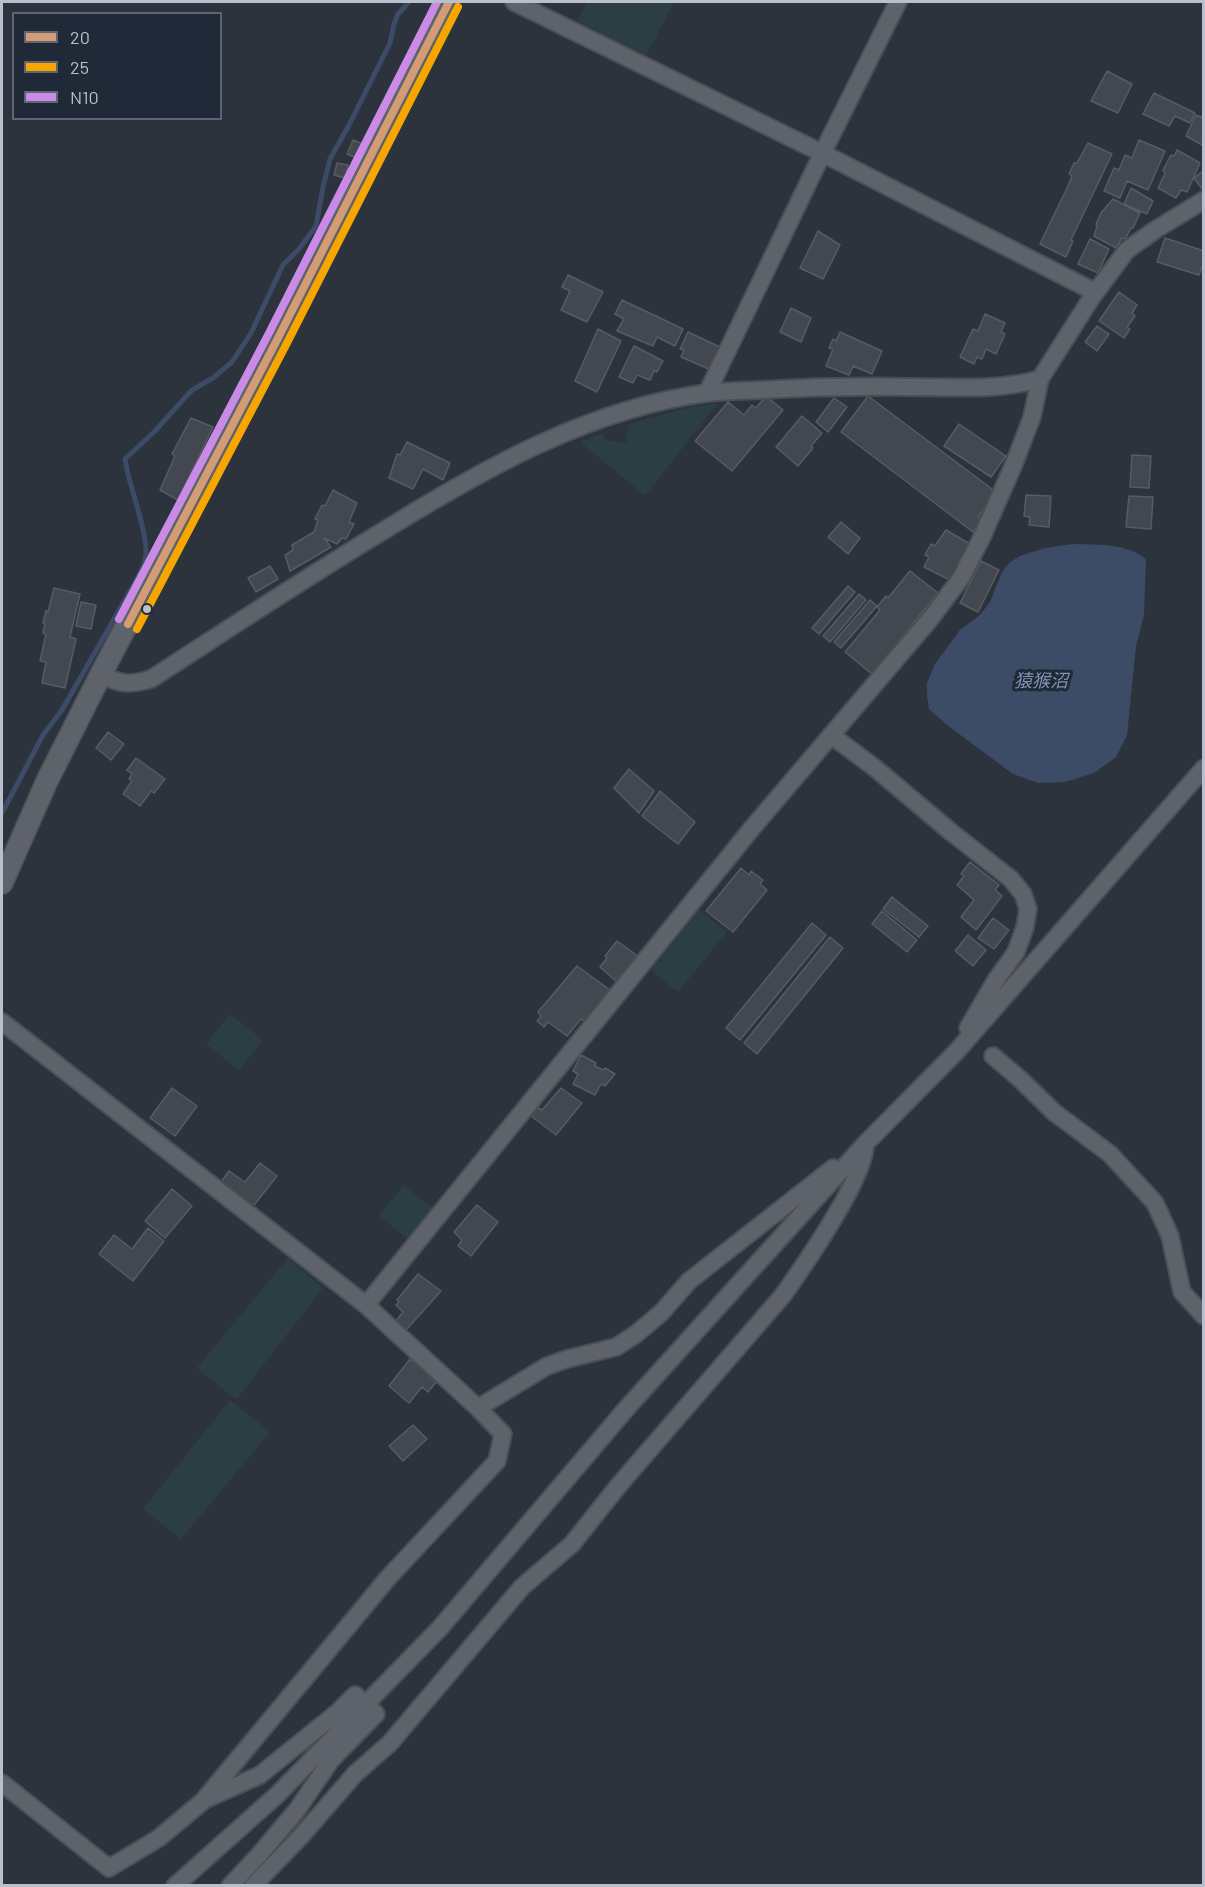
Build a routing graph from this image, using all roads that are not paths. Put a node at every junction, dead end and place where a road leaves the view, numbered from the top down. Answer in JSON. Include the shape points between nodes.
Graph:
{"nodes":[{"id":1,"x":449,"y":2,"type":"edge"},
{"id":2,"x":514,"y":2,"type":"edge"},
{"id":3,"x":897,"y":2,"type":"edge"},
{"id":4,"x":822,"y":153,"type":"junction"},
{"id":5,"x":1203,"y":200,"type":"edge"},
{"id":6,"x":1095,"y":292,"type":"junction"},
{"id":7,"x":1040,"y":379,"type":"junction"},
{"id":8,"x":706,"y":393,"type":"junction"},
{"id":9,"x":101,"y":674,"type":"junction"},
{"id":10,"x":831,"y":735,"type":"junction"},
{"id":11,"x":1203,"y":768,"type":"edge"},
{"id":12,"x":2,"y":883,"type":"edge"},
{"id":13,"x":2,"y":1022,"type":"edge"},
{"id":14,"x":971,"y":1035,"type":"junction"},
{"id":15,"x":993,"y":1056,"type":"dead end"},
{"id":16,"x":865,"y":1144,"type":"junction"},
{"id":17,"x":366,"y":1305,"type":"junction"},
{"id":18,"x":1203,"y":1316,"type":"edge"},
{"id":19,"x":478,"y":1408,"type":"junction"},
{"id":20,"x":366,"y":1705,"type":"junction"},
{"id":21,"x":2,"y":1783,"type":"edge"},
{"id":22,"x":203,"y":1801,"type":"junction"},
{"id":23,"x":175,"y":1886,"type":"edge"},
{"id":24,"x":230,"y":1886,"type":"edge"},
{"id":25,"x":254,"y":1886,"type":"edge"}],
"edges":[{"from":1,"to":9,"type":"street"},
{"from":2,"to":4,"type":"street"},
{"from":3,"to":4,"type":"street"},
{"from":4,"to":6,"type":"street"},
{"from":4,"to":8,"type":"street"},
{"from":5,"to":6,"type":"street","via":[[1127,250]]},
{"from":6,"to":7,"type":"street"},
{"from":7,"to":8,"type":"street","via":[[989,387],[878,386]]},
{"from":7,"to":10,"type":"street","via":[[1032,417],[1014,465],[961,578]]},
{"from":8,"to":9,"type":"street","via":[[616,414],[498,464],[337,559],[151,679],[136,684],[119,683]]},
{"from":9,"to":12,"type":"street"},
{"from":10,"to":14,"type":"street","via":[[1011,879],[1023,894],[1028,909],[1016,952],[981,1004],[967,1030]]},
{"from":10,"to":17,"type":"street"},
{"from":11,"to":14,"type":"street"},
{"from":13,"to":17,"type":"street"},
{"from":14,"to":16,"type":"street"},
{"from":15,"to":18,"type":"street","via":[[1055,1113],[1110,1154],[1155,1203],[1170,1236],[1182,1292]]},
{"from":16,"to":19,"type":"street","via":[[689,1281],[636,1334],[616,1347],[547,1366]]},
{"from":16,"to":20,"type":"street","via":[[626,1409],[440,1628]]},
{"from":16,"to":25,"type":"street","via":[[865,1155],[851,1187],[784,1294],[573,1544],[522,1587],[390,1743],[355,1774]]},
{"from":17,"to":19,"type":"street"},
{"from":19,"to":22,"type":"street","via":[[503,1434],[497,1461],[388,1578]]},
{"from":20,"to":22,"type":"street","via":[[355,1695],[260,1774]]},
{"from":20,"to":23,"type":"street","via":[[278,1794]]},
{"from":20,"to":24,"type":"street","via":[[376,1714],[331,1760],[297,1810]]},
{"from":21,"to":22,"type":"street","via":[[109,1869],[159,1838]]}]}
